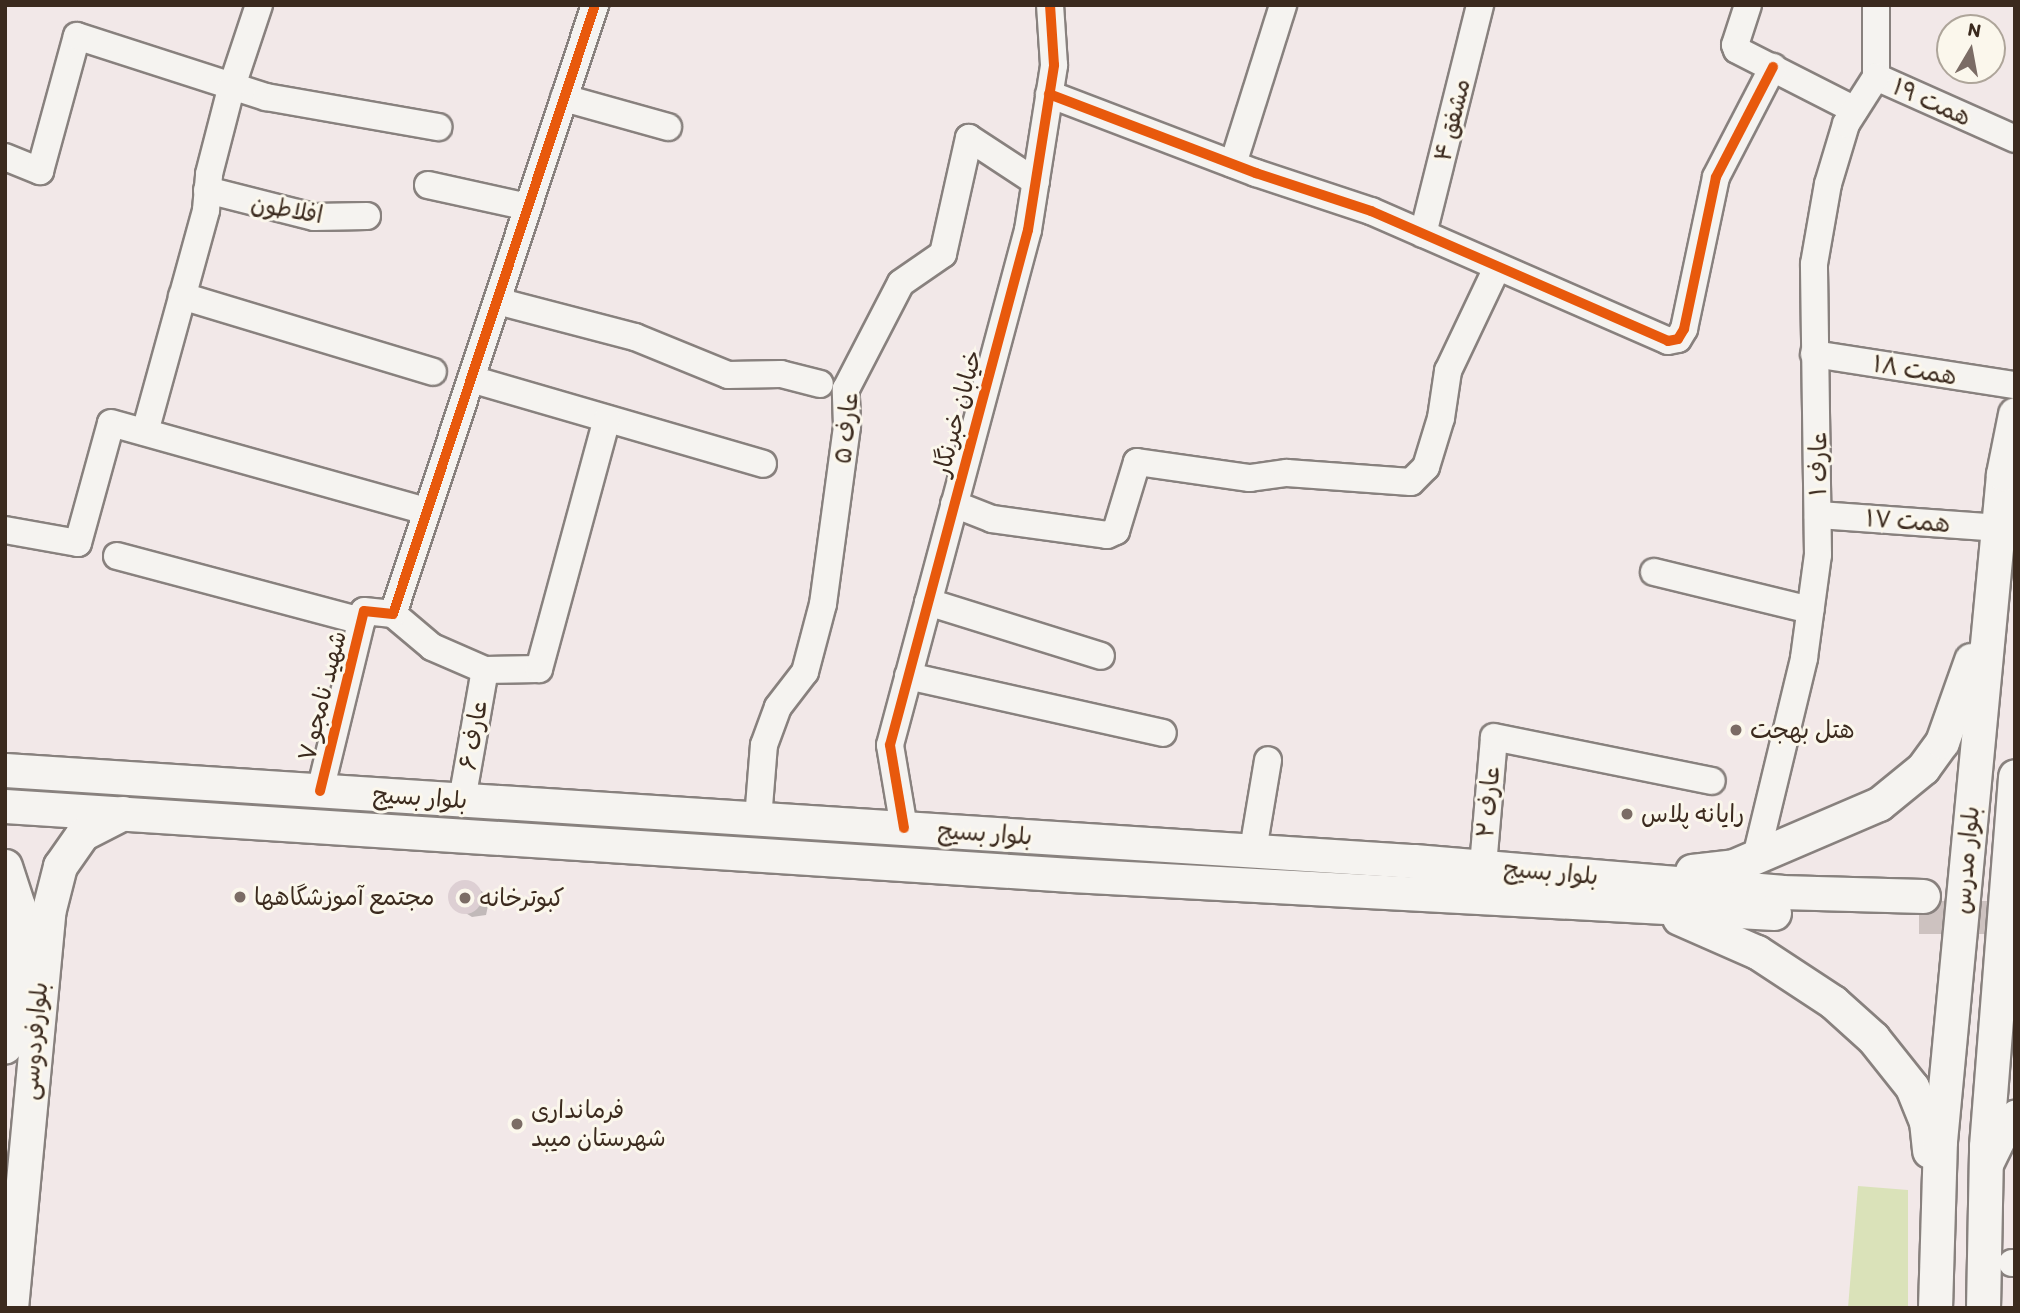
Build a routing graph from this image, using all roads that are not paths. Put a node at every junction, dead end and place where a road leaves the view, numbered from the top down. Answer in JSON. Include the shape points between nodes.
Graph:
{"nodes":[{"id":1,"x":259,"y":5,"type":"edge"},
{"id":2,"x":595,"y":5,"type":"edge"},
{"id":3,"x":1050,"y":5,"type":"edge"},
{"id":4,"x":1283,"y":5,"type":"edge"},
{"id":5,"x":1480,"y":5,"type":"edge"},
{"id":6,"x":1748,"y":5,"type":"edge"},
{"id":7,"x":1876,"y":5,"type":"edge"},
{"id":8,"x":1773,"y":67,"type":"junction"},
{"id":9,"x":1876,"y":77,"type":"junction"},
{"id":10,"x":232,"y":89,"type":"junction"},
{"id":11,"x":1049,"y":94,"type":"junction"},
{"id":12,"x":564,"y":98,"type":"junction"},
{"id":13,"x":1855,"y":110,"type":"junction"},
{"id":14,"x":438,"y":127,"type":"dead end"},
{"id":15,"x":668,"y":127,"type":"dead end"},
{"id":16,"x":2015,"y":139,"type":"edge"},
{"id":17,"x":5,"y":157,"type":"edge"},
{"id":18,"x":1233,"y":164,"type":"junction"},
{"id":19,"x":1036,"y":182,"type":"junction"},
{"id":20,"x":428,"y":185,"type":"dead end"},
{"id":21,"x":207,"y":190,"type":"junction"},
{"id":22,"x":528,"y":207,"type":"junction"},
{"id":23,"x":368,"y":216,"type":"dead end"},
{"id":24,"x":1423,"y":234,"type":"junction"},
{"id":25,"x":1497,"y":268,"type":"junction"},
{"id":26,"x":182,"y":296,"type":"junction"},
{"id":27,"x":497,"y":301,"type":"junction"},
{"id":28,"x":1815,"y":354,"type":"junction"},
{"id":29,"x":433,"y":372,"type":"dead end"},
{"id":30,"x":471,"y":379,"type":"junction"},
{"id":31,"x":821,"y":384,"type":"dead end"},
{"id":32,"x":2015,"y":385,"type":"edge"},
{"id":33,"x":2015,"y":414,"type":"edge"},
{"id":34,"x":607,"y":419,"type":"junction"},
{"id":35,"x":145,"y":432,"type":"junction"},
{"id":36,"x":763,"y":464,"type":"dead end"},
{"id":37,"x":954,"y":504,"type":"junction"},
{"id":38,"x":427,"y":511,"type":"junction"},
{"id":39,"x":1818,"y":515,"type":"junction"},
{"id":40,"x":1998,"y":527,"type":"junction"},
{"id":41,"x":5,"y":530,"type":"edge"},
{"id":42,"x":117,"y":556,"type":"dead end"},
{"id":43,"x":1994,"y":569,"type":"junction"},
{"id":44,"x":1654,"y":572,"type":"dead end"},
{"id":45,"x":928,"y":602,"type":"junction"},
{"id":46,"x":1810,"y":610,"type":"junction"},
{"id":47,"x":393,"y":614,"type":"junction"},
{"id":48,"x":363,"y":616,"type":"junction"},
{"id":49,"x":1101,"y":656,"type":"dead end"},
{"id":50,"x":485,"y":670,"type":"junction"},
{"id":51,"x":908,"y":676,"type":"junction"},
{"id":52,"x":1163,"y":733,"type":"dead end"},
{"id":53,"x":1268,"y":760,"type":"dead end"},
{"id":54,"x":5,"y":770,"type":"edge"},
{"id":55,"x":2015,"y":776,"type":"edge"},
{"id":56,"x":1712,"y":781,"type":"dead end"},
{"id":57,"x":320,"y":791,"type":"junction"},
{"id":58,"x":462,"y":800,"type":"junction"},
{"id":59,"x":5,"y":806,"type":"edge"},
{"id":60,"x":128,"y":811,"type":"junction"},
{"id":61,"x":758,"y":819,"type":"junction"},
{"id":62,"x":904,"y":828,"type":"junction"},
{"id":63,"x":1253,"y":850,"type":"junction"},
{"id":64,"x":1339,"y":856,"type":"junction"},
{"id":65,"x":1756,"y":857,"type":"junction"},
{"id":66,"x":1483,"y":866,"type":"junction"},
{"id":67,"x":9,"y":872,"type":"edge"},
{"id":68,"x":57,"y":880,"type":"junction"},
{"id":69,"x":1337,"y":890,"type":"junction"},
{"id":70,"x":1613,"y":891,"type":"junction"},
{"id":71,"x":1921,"y":906,"type":"tunnel mouth"},
{"id":72,"x":5,"y":1046,"type":"edge"},
{"id":73,"x":2015,"y":1114,"type":"edge"},
{"id":74,"x":1986,"y":1174,"type":"junction"},
{"id":75,"x":1937,"y":1222,"type":"junction"},
{"id":76,"x":11,"y":1308,"type":"edge"},
{"id":77,"x":1935,"y":1308,"type":"edge"},
{"id":78,"x":1983,"y":1308,"type":"edge"}],
"edges":[{"from":1,"to":10,"type":"street"},
{"from":2,"to":12,"type":"street"},
{"from":3,"to":11,"type":"street","name":"خیابان خبرنگار","via":[[1054,65]]},
{"from":4,"to":18,"type":"street"},
{"from":5,"to":24,"type":"street","name":"مشفق ۴"},
{"from":6,"to":8,"type":"street","via":[[1735,45],[1743,54]]},
{"from":7,"to":9,"type":"street","name":"همت ۱۹"},
{"from":8,"to":13,"type":"street"},
{"from":8,"to":25,"type":"street","via":[[1716,177],[1678,339],[1668,341]]},
{"from":9,"to":13,"type":"street","name":"عارف ۱"},
{"from":9,"to":16,"type":"street","name":"همت ۱۹"},
{"from":10,"to":14,"type":"street"},
{"from":10,"to":17,"type":"street","via":[[77,36],[40,172]]},
{"from":10,"to":21,"type":"street"},
{"from":11,"to":18,"type":"street"},
{"from":11,"to":19,"type":"street","name":"خیابان خبرنگار"},
{"from":12,"to":15,"type":"street"},
{"from":12,"to":22,"type":"street"},
{"from":13,"to":28,"type":"street","name":"عارف ۱","via":[[1846,124],[1828,184],[1814,264]]},
{"from":18,"to":24,"type":"street","via":[[1371,211]]},
{"from":19,"to":37,"type":"street","name":"خیابان خبرنگار","via":[[1028,230]]},
{"from":19,"to":61,"type":"street","name":"عارف ۵","via":[[969,138],[943,254],[901,283],[846,388],[847,426],[823,604],[806,672],[778,707],[764,745]]},
{"from":20,"to":22,"type":"street"},
{"from":21,"to":23,"type":"street","name":"افلاطون","via":[[314,217]]},
{"from":21,"to":26,"type":"street"},
{"from":22,"to":27,"type":"street"},
{"from":24,"to":25,"type":"street"},
{"from":25,"to":37,"type":"street","via":[[1448,371],[1441,418],[1426,467],[1411,482],[1287,473],[1250,478],[1137,462],[1116,531],[1107,535],[992,519]]},
{"from":26,"to":29,"type":"street"},
{"from":26,"to":35,"type":"street"},
{"from":27,"to":30,"type":"street"},
{"from":27,"to":31,"type":"street","via":[[635,337],[728,375],[781,374]]},
{"from":28,"to":32,"type":"street","name":"همت ۱۸"},
{"from":28,"to":39,"type":"street","name":"عارف ۱"},
{"from":30,"to":34,"type":"street"},
{"from":30,"to":38,"type":"street"},
{"from":33,"to":40,"type":"main road","name":"بلوار مدرس"},
{"from":34,"to":36,"type":"street","via":[[622,419]]},
{"from":34,"to":50,"type":"street","via":[[539,669]]},
{"from":35,"to":38,"type":"street"},
{"from":35,"to":41,"type":"street","via":[[111,423],[78,543]]},
{"from":37,"to":45,"type":"street","name":"خیابان خبرنگار"},
{"from":38,"to":47,"type":"street"},
{"from":39,"to":40,"type":"street","name":"همت ۱۷"},
{"from":39,"to":46,"type":"street","name":"عارف ۱"},
{"from":40,"to":43,"type":"main road","name":"بلوار مدرس"},
{"from":42,"to":48,"type":"street"},
{"from":43,"to":65,"type":"main road","via":[[1965,685],[1942,742],[1923,768],[1879,804]]},
{"from":43,"to":75,"type":"main road","name":"بلوار مدرس","via":[[1940,1141]]},
{"from":44,"to":46,"type":"street"},
{"from":45,"to":49,"type":"street"},
{"from":45,"to":51,"type":"street","name":"خیابان خبرنگار"},
{"from":46,"to":65,"type":"street","name":"عارف ۱","via":[[1804,658]]},
{"from":47,"to":48,"type":"street"},
{"from":47,"to":50,"type":"street","via":[[432,647]]},
{"from":48,"to":57,"type":"street","name":"شهید نامجو ۷"},
{"from":50,"to":58,"type":"street","name":"عارف ۶"},
{"from":51,"to":52,"type":"street"},
{"from":51,"to":62,"type":"street","name":"خیابان خبرنگار","via":[[890,745]]},
{"from":53,"to":63,"type":"street"},
{"from":54,"to":57,"type":"main road","name":"بلوار بسیج"},
{"from":55,"to":74,"type":"main road","name":"بلوار مدرس"},
{"from":56,"to":66,"type":"street","name":"عارف ۲","via":[[1494,737]]},
{"from":57,"to":58,"type":"main road","name":"بلوار بسیج"},
{"from":58,"to":61,"type":"main road","name":"بلوار بسیج"},
{"from":59,"to":60,"type":"main road","name":"بلوار بسیج"},
{"from":60,"to":68,"type":"main road","name":"بلوارفردوسی","via":[[82,834],[60,866]]},
{"from":60,"to":69,"type":"main road","name":"بلوار بسیج"},
{"from":61,"to":62,"type":"main road","name":"بلوار بسیج"},
{"from":62,"to":63,"type":"main road","name":"بلوار بسیج"},
{"from":63,"to":64,"type":"main road","name":"بلوار بسیج"},
{"from":64,"to":66,"type":"main road","name":"بلوار بسیج"},
{"from":64,"to":69,"type":"main road"},
{"from":65,"to":70,"type":"main road","via":[[1734,866]]},
{"from":66,"to":70,"type":"main road","name":"بلوار بسیج"},
{"from":67,"to":68,"type":"main road","via":[[39,861],[52,867]]},
{"from":67,"to":72,"type":"main road","name":"بلوارفردوسی","via":[[18,906]]},
{"from":68,"to":76,"type":"main road","name":"بلوارفردوسی","via":[[39,981]]},
{"from":69,"to":70,"type":"main road","name":"بلوار بسیج"},
{"from":70,"to":71,"type":"main road","name":"بلوار بسیج"},
{"from":70,"to":75,"type":"main road","via":[[1694,921],[1757,952],[1833,1002],[1873,1038],[1912,1087],[1926,1121]]},
{"from":73,"to":74,"type":"street"},
{"from":74,"to":78,"type":"main road","name":"بلوار مدرس"},
{"from":75,"to":77,"type":"main road","name":"بلوار مدرس"}]}
